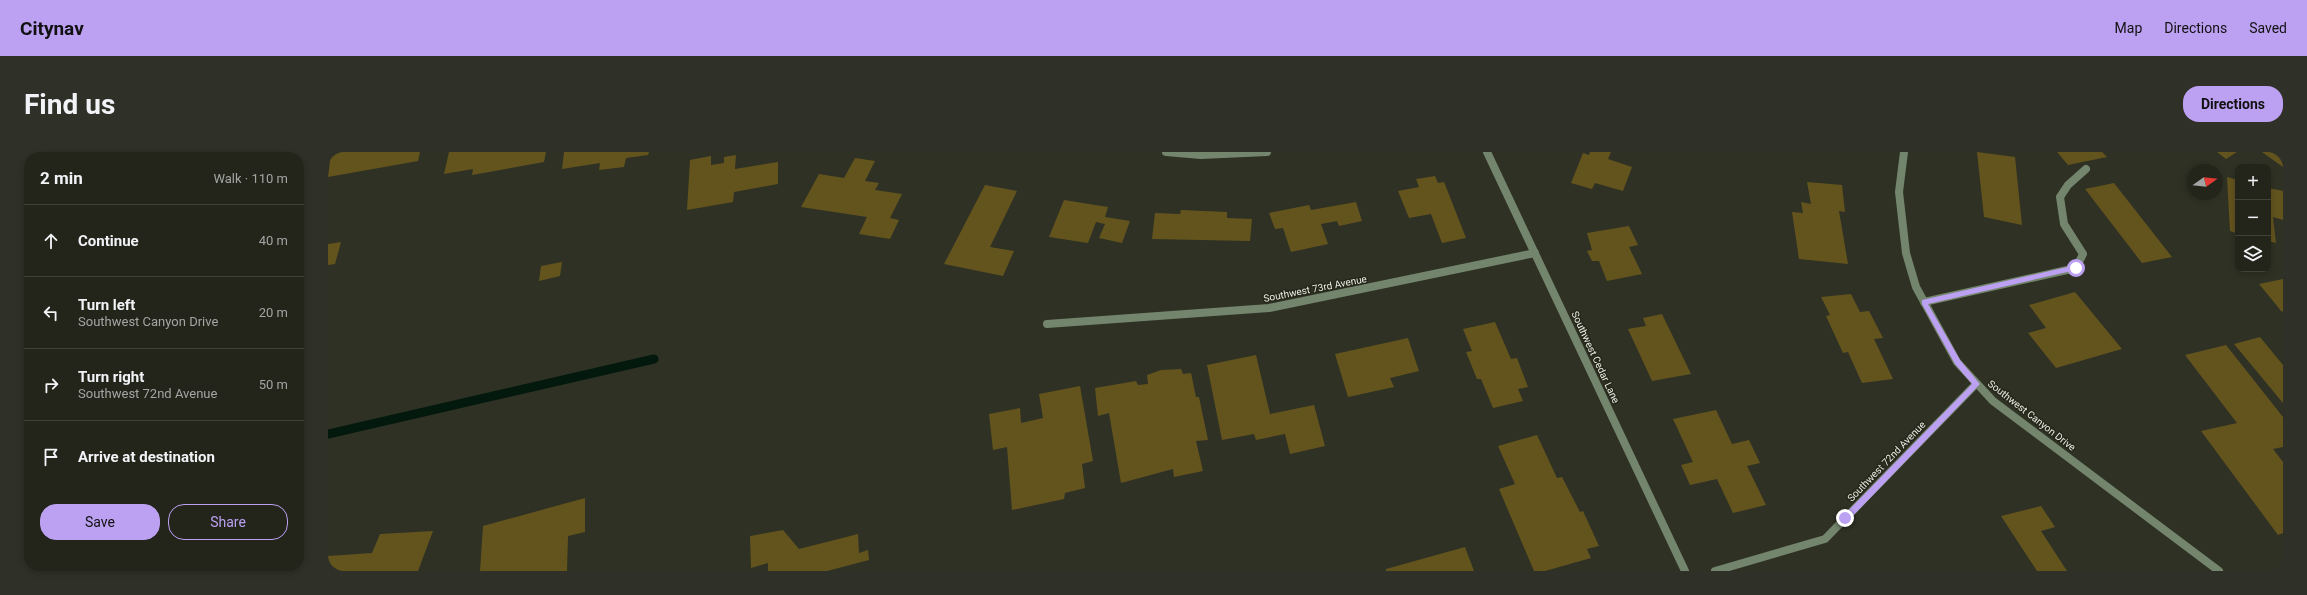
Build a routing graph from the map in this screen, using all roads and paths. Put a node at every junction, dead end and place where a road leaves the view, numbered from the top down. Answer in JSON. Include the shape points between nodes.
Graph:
{"nodes":[{"id":1,"x":1166,"y":152,"type":"edge"},
{"id":2,"x":1267,"y":152,"type":"edge"},
{"id":3,"x":1487,"y":152,"type":"edge"},
{"id":4,"x":1904,"y":152,"type":"edge"},
{"id":5,"x":2086,"y":169,"type":"dead end"},
{"id":6,"x":1535,"y":254,"type":"junction"},
{"id":7,"x":1924,"y":302,"type":"junction"},
{"id":8,"x":1048,"y":324,"type":"dead end"},
{"id":9,"x":1976,"y":384,"type":"junction"},
{"id":10,"x":1685,"y":571,"type":"edge"},
{"id":11,"x":1715,"y":571,"type":"edge"},
{"id":12,"x":2219,"y":571,"type":"edge"}],
"edges":[{"from":1,"to":2,"type":"street"},
{"from":3,"to":6,"type":"street","name":"Southwest Cedar Lane"},
{"from":4,"to":7,"type":"street","name":"Southwest Canyon Drive","via":[[1899,192],[1906,253],[1916,288]]},
{"from":5,"to":7,"type":"street","via":[[2068,185],[2060,197],[2064,224],[2083,254],[2076,268]]},
{"from":6,"to":8,"type":"street","name":"Southwest 73rd Avenue","via":[[1269,308]]},
{"from":6,"to":10,"type":"street","name":"Southwest Cedar Lane"},
{"from":7,"to":9,"type":"street","name":"Southwest Canyon Drive","via":[[1957,362]]},
{"from":9,"to":11,"type":"street","name":"Southwest 72nd Avenue","via":[[1825,539]]},
{"from":9,"to":12,"type":"street","name":"Southwest Canyon Drive","via":[[1994,401]]}]}
